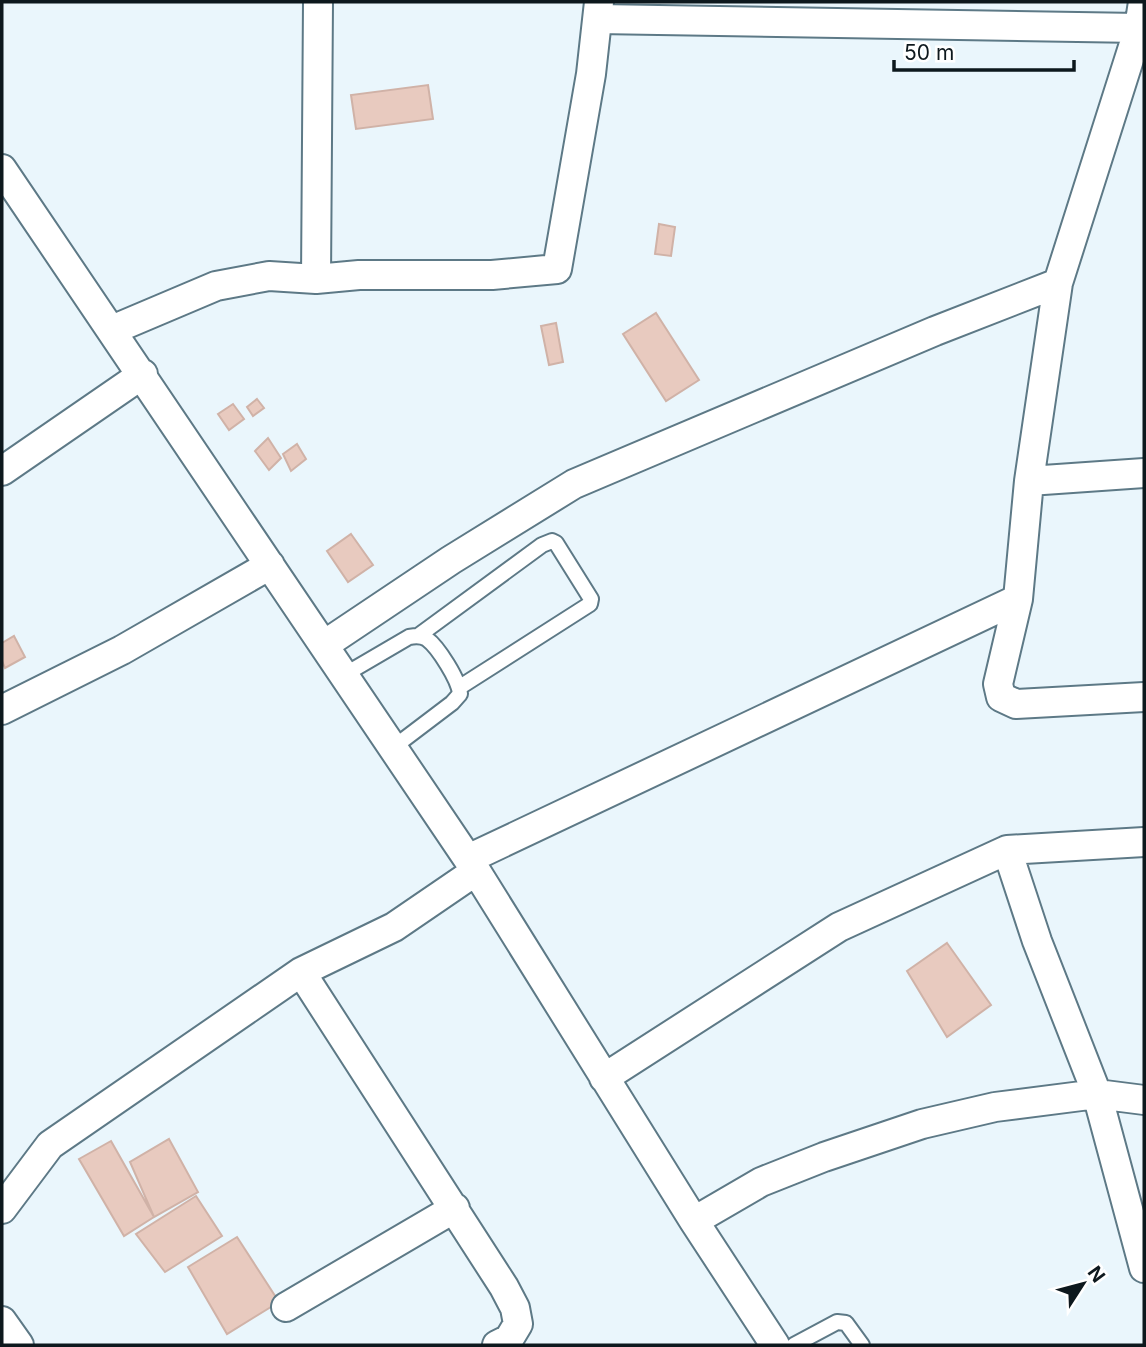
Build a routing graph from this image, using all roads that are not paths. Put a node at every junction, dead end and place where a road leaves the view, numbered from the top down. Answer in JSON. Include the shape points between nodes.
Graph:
{"nodes":[{"id":1,"x":318,"y":2,"type":"edge"},
{"id":2,"x":598,"y":10,"type":"edge"},
{"id":3,"x":1142,"y":10,"type":"edge"},
{"id":4,"x":2,"y":169,"type":"edge"},
{"id":5,"x":316,"y":279,"type":"junction"},
{"id":6,"x":1058,"y":283,"type":"junction"},
{"id":7,"x":113,"y":330,"type":"junction"},
{"id":8,"x":143,"y":374,"type":"junction"},
{"id":9,"x":2,"y":471,"type":"edge"},
{"id":10,"x":1144,"y":472,"type":"edge"},
{"id":11,"x":1029,"y":481,"type":"junction"},
{"id":12,"x":270,"y":565,"type":"junction"},
{"id":13,"x":1018,"y":599,"type":"junction"},
{"id":14,"x":418,"y":636,"type":"junction"},
{"id":15,"x":324,"y":645,"type":"junction"},
{"id":16,"x":344,"y":675,"type":"junction"},
{"id":17,"x":460,"y":687,"type":"junction"},
{"id":18,"x":1144,"y":697,"type":"edge"},
{"id":19,"x":2,"y":710,"type":"edge"},
{"id":20,"x":394,"y":747,"type":"junction"},
{"id":21,"x":1144,"y":842,"type":"edge"},
{"id":22,"x":1007,"y":850,"type":"junction"},
{"id":23,"x":472,"y":865,"type":"junction"},
{"id":24,"x":300,"y":972,"type":"junction"},
{"id":25,"x":604,"y":1078,"type":"junction"},
{"id":26,"x":1097,"y":1094,"type":"junction"},
{"id":27,"x":1144,"y":1100,"type":"edge"},
{"id":28,"x":454,"y":1208,"type":"junction"},
{"id":29,"x":2,"y":1209,"type":"edge"},
{"id":30,"x":694,"y":1221,"type":"junction"},
{"id":31,"x":1144,"y":1268,"type":"edge"},
{"id":32,"x":286,"y":1307,"type":"dead end"},
{"id":33,"x":2,"y":1321,"type":"edge"},
{"id":34,"x":19,"y":1345,"type":"edge"},
{"id":35,"x":497,"y":1345,"type":"edge"},
{"id":36,"x":775,"y":1345,"type":"edge"},
{"id":37,"x":794,"y":1345,"type":"edge"},
{"id":38,"x":862,"y":1345,"type":"edge"}],
"edges":[{"from":1,"to":5,"type":"street"},
{"from":2,"to":3,"type":"street"},
{"from":2,"to":5,"type":"street","via":[[557,269]]},
{"from":3,"to":6,"type":"street"},
{"from":4,"to":7,"type":"street"},
{"from":5,"to":7,"type":"street","via":[[269,276],[216,286]]},
{"from":6,"to":11,"type":"street"},
{"from":6,"to":15,"type":"street","via":[[574,484]]},
{"from":7,"to":8,"type":"street"},
{"from":8,"to":9,"type":"street"},
{"from":8,"to":12,"type":"street"},
{"from":10,"to":11,"type":"street"},
{"from":11,"to":13,"type":"street"},
{"from":12,"to":15,"type":"street"},
{"from":12,"to":19,"type":"street","via":[[122,650]]},
{"from":13,"to":18,"type":"street","via":[[998,684],[1008,703]]},
{"from":13,"to":23,"type":"street"},
{"from":14,"to":16,"type":"lane"},
{"from":14,"to":17,"type":"lane","via":[[428,639]]},
{"from":14,"to":17,"type":"lane","via":[[542,545],[556,543],[590,604]]},
{"from":15,"to":16,"type":"street"},
{"from":16,"to":20,"type":"street"},
{"from":17,"to":20,"type":"lane","via":[[452,704]]},
{"from":20,"to":23,"type":"street"},
{"from":21,"to":22,"type":"street"},
{"from":22,"to":25,"type":"street","via":[[839,927]]},
{"from":22,"to":26,"type":"street","via":[[1037,942]]},
{"from":23,"to":24,"type":"street","via":[[394,927]]},
{"from":23,"to":25,"type":"street"},
{"from":24,"to":28,"type":"street"},
{"from":24,"to":29,"type":"street","via":[[50,1145]]},
{"from":25,"to":30,"type":"street"},
{"from":26,"to":27,"type":"street"},
{"from":26,"to":30,"type":"street","via":[[995,1107],[922,1124],[761,1182]]},
{"from":26,"to":31,"type":"street"},
{"from":28,"to":32,"type":"street"},
{"from":28,"to":35,"type":"street","via":[[515,1308],[518,1324],[509,1339]]},
{"from":30,"to":36,"type":"street"},
{"from":33,"to":34,"type":"street"},
{"from":37,"to":38,"type":"lane","via":[[837,1322],[846,1323]]}]}
